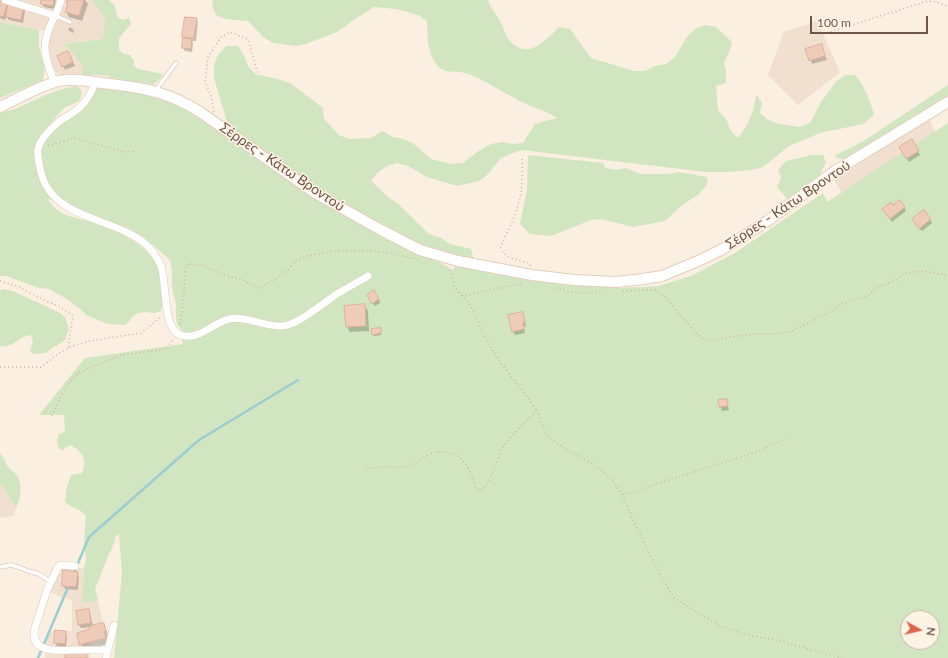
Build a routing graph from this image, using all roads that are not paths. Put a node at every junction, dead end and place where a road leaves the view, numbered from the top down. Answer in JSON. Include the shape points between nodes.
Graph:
{"nodes":[{"id":1,"x":8,"y":0,"type":"edge"},
{"id":2,"x":61,"y":0,"type":"edge"},
{"id":3,"x":56,"y":16,"type":"junction"},
{"id":4,"x":70,"y":22,"type":"dead end"},
{"id":5,"x":176,"y":63,"type":"dead end"},
{"id":6,"x":54,"y":82,"type":"junction"},
{"id":7,"x":95,"y":82,"type":"junction"},
{"id":8,"x":156,"y":91,"type":"junction"},
{"id":9,"x":948,"y":102,"type":"edge"},
{"id":10,"x":0,"y":107,"type":"edge"},
{"id":11,"x":368,"y":276,"type":"dead end"},
{"id":12,"x":76,"y":566,"type":"dead end"},
{"id":13,"x":0,"y":567,"type":"edge"},
{"id":14,"x":51,"y":582,"type":"junction"},
{"id":15,"x":114,"y":625,"type":"dead end"},
{"id":16,"x":48,"y":650,"type":"junction"},
{"id":17,"x":108,"y":650,"type":"junction"},
{"id":18,"x":46,"y":658,"type":"edge"},
{"id":19,"x":106,"y":658,"type":"edge"}],
"edges":[{"from":1,"to":3,"type":"street"},
{"from":2,"to":3,"type":"street"},
{"from":3,"to":4,"type":"lane"},
{"from":3,"to":6,"type":"street","via":[[45,47]]},
{"from":5,"to":8,"type":"lane"},
{"from":6,"to":7,"type":"street","name":"Σέρρες - Κάτω Βροντού"},
{"from":6,"to":10,"type":"street","name":"Σέρρες - Κάτω Βροντού"},
{"from":7,"to":8,"type":"street","name":"Σέρρες - Κάτω Βροντού"},
{"from":7,"to":11,"type":"street","via":[[92,94],[79,108],[51,129],[38,148],[41,175],[52,194],[70,209],[129,232],[144,242],[161,267],[170,325],[177,333],[184,336],[199,334],[230,319],[238,318],[278,326],[289,324]]},
{"from":8,"to":9,"type":"street","name":"Σέρρες - Κάτω Βροντού","via":[[182,101],[215,121],[315,193],[430,254],[530,279],[615,282],[662,276],[698,262],[740,239],[835,171]]},
{"from":12,"to":14,"type":"street","via":[[60,565]]},
{"from":13,"to":14,"type":"lane","via":[[18,567],[39,574]]},
{"from":14,"to":16,"type":"street","via":[[34,634],[37,643]]},
{"from":15,"to":17,"type":"street"},
{"from":16,"to":17,"type":"street"},
{"from":16,"to":18,"type":"street"},
{"from":17,"to":19,"type":"street"}]}
